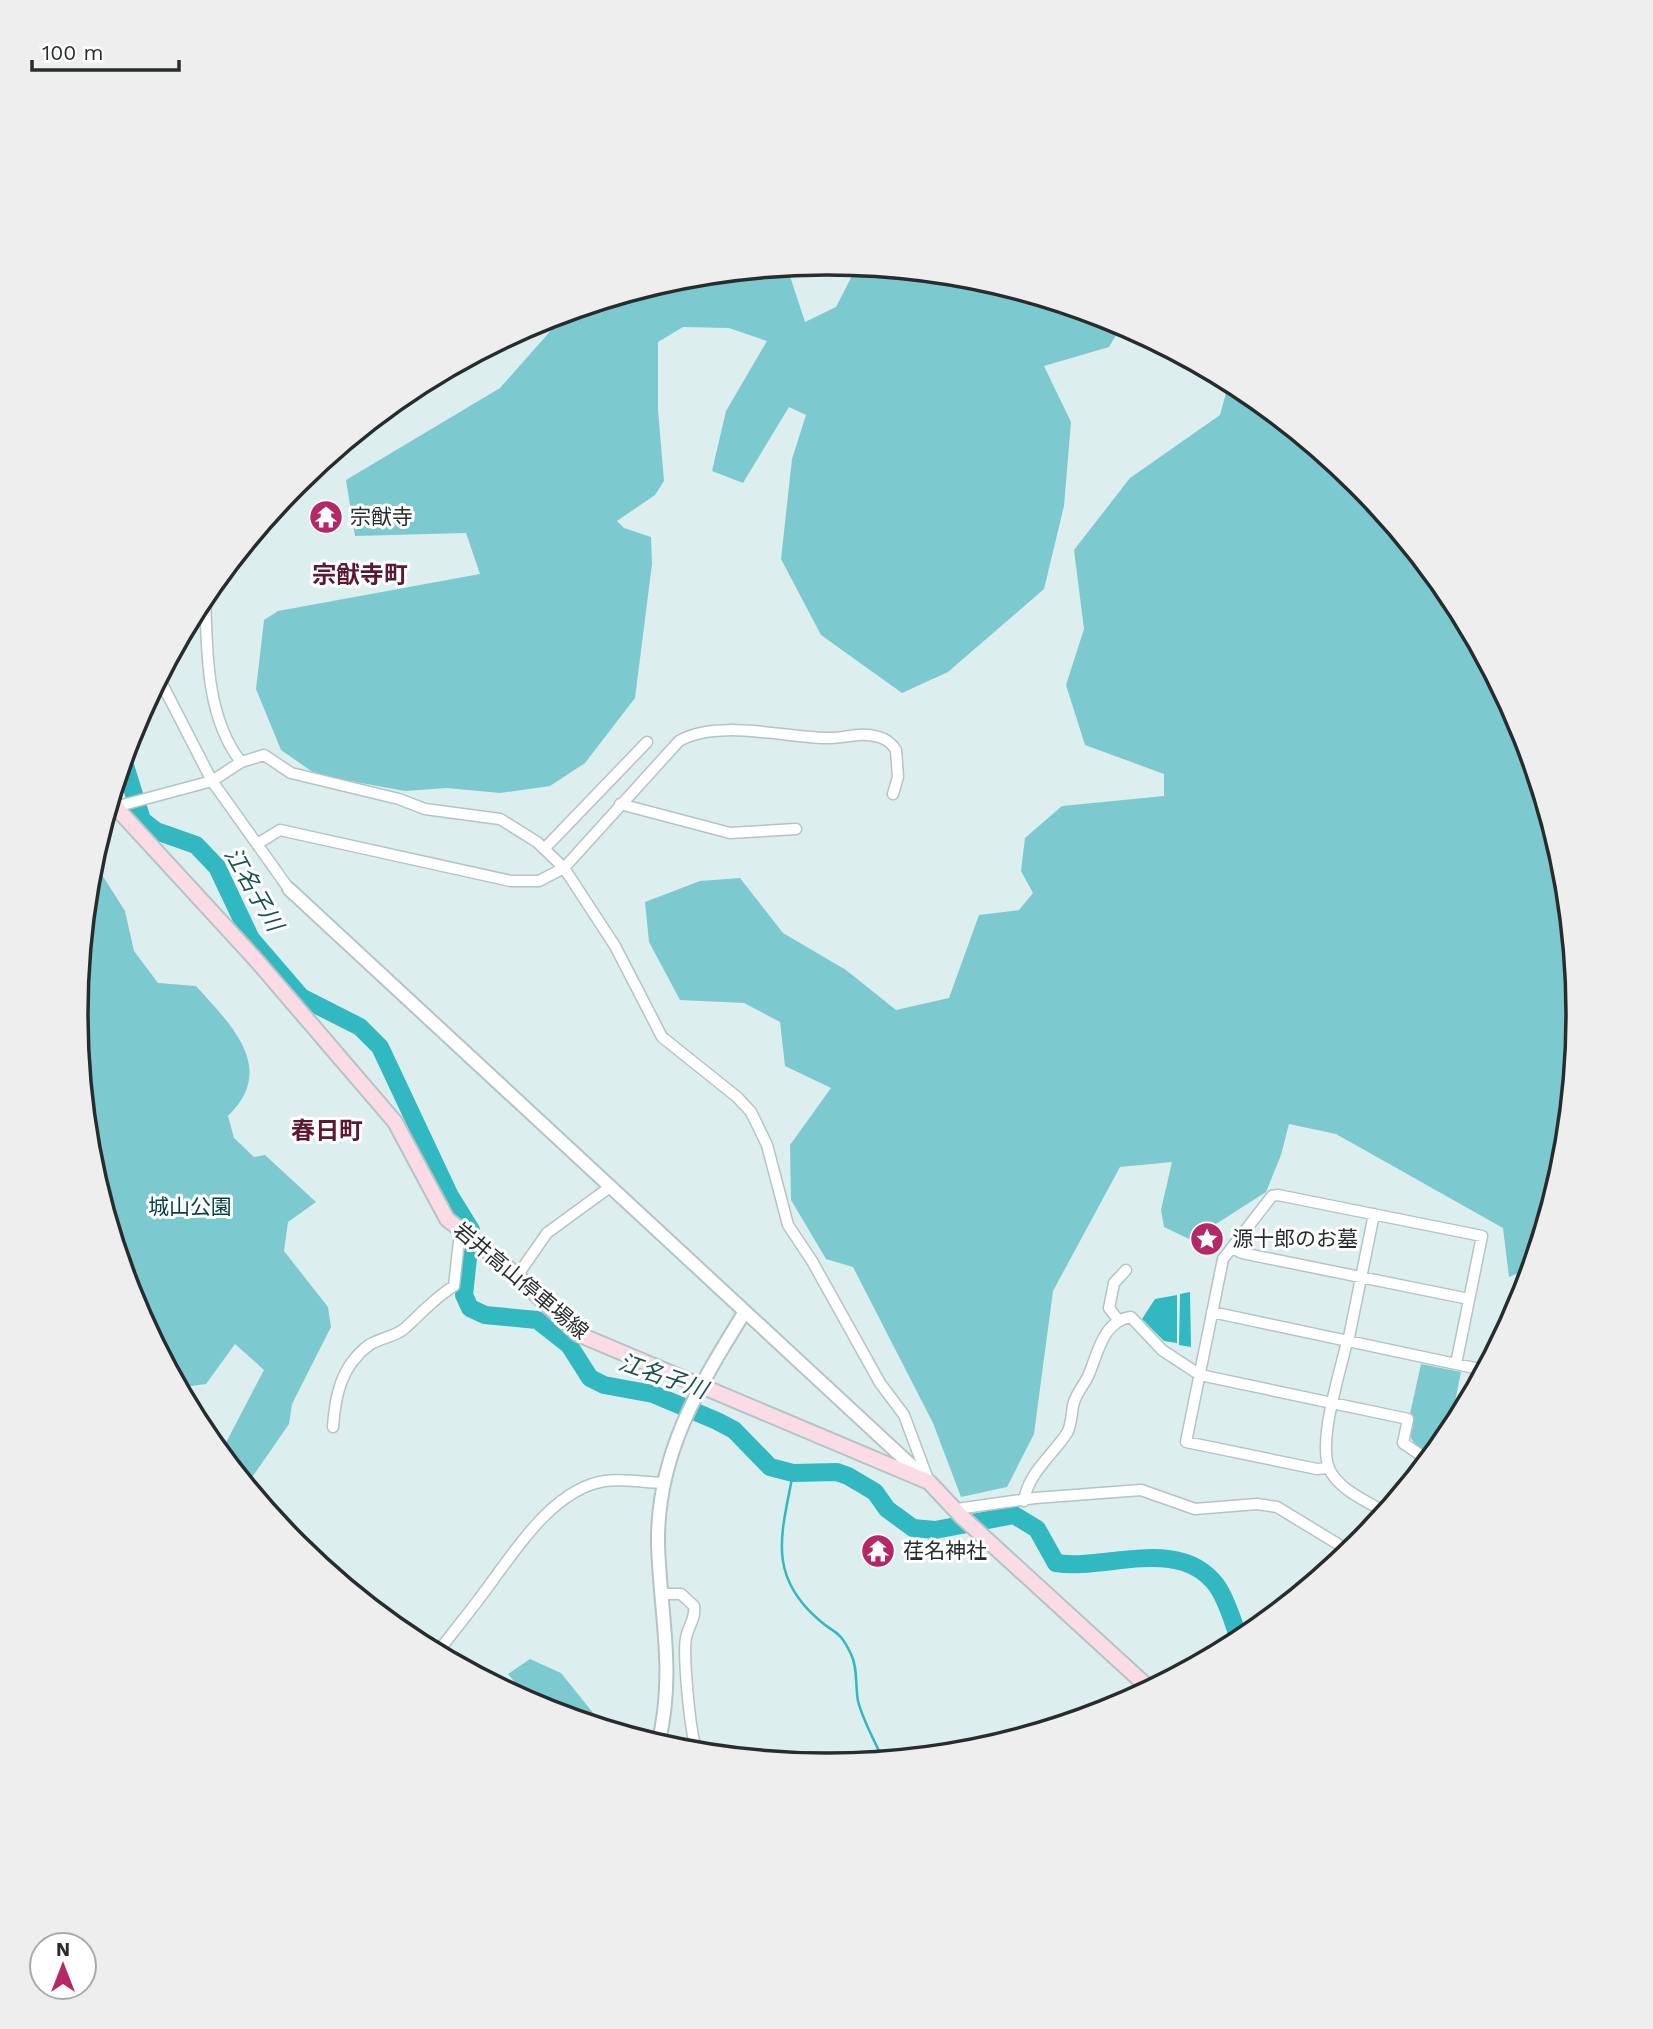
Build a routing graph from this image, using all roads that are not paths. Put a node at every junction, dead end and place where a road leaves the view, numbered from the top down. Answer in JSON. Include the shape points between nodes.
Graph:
{"nodes":[{"id":1,"x":206,"y":614,"type":"edge"},
{"id":2,"x":164,"y":688,"type":"edge"},
{"id":3,"x":647,"y":742,"type":"dead end"},
{"id":4,"x":241,"y":762,"type":"junction"},
{"id":5,"x":212,"y":781,"type":"junction"},
{"id":6,"x":893,"y":794,"type":"dead end"},
{"id":7,"x":118,"y":804,"type":"edge"},
{"id":8,"x":620,"y":804,"type":"junction"},
{"id":9,"x":796,"y":829,"type":"dead end"},
{"id":10,"x":257,"y":845,"type":"junction"},
{"id":11,"x":545,"y":848,"type":"junction"},
{"id":12,"x":564,"y":868,"type":"junction"},
{"id":13,"x":289,"y":888,"type":"joint"},
{"id":14,"x":610,"y":1187,"type":"junction"},
{"id":15,"x":1374,"y":1214,"type":"junction"},
{"id":16,"x":461,"y":1233,"type":"junction"},
{"id":17,"x":1232,"y":1248,"type":"junction"},
{"id":18,"x":1126,"y":1270,"type":"dead end"},
{"id":19,"x":517,"y":1276,"type":"junction"},
{"id":20,"x":1362,"y":1277,"type":"junction"},
{"id":21,"x":1469,"y":1299,"type":"junction"},
{"id":22,"x":1212,"y":1312,"type":"junction"},
{"id":23,"x":744,"y":1313,"type":"junction"},
{"id":24,"x":1119,"y":1321,"type":"junction"},
{"id":25,"x":1348,"y":1341,"type":"junction"},
{"id":26,"x":1456,"y":1364,"type":"junction"},
{"id":27,"x":1475,"y":1368,"type":"edge"},
{"id":28,"x":1200,"y":1375,"type":"junction"},
{"id":29,"x":699,"y":1385,"type":"junction"},
{"id":30,"x":1334,"y":1404,"type":"junction"},
{"id":31,"x":333,"y":1427,"type":"dead end"},
{"id":32,"x":1420,"y":1454,"type":"edge"},
{"id":33,"x":1328,"y":1468,"type":"junction"},
{"id":34,"x":929,"y":1482,"type":"junction"},
{"id":35,"x":663,"y":1483,"type":"junction"},
{"id":36,"x":1024,"y":1501,"type":"junction"},
{"id":37,"x":1377,"y":1507,"type":"edge"},
{"id":38,"x":959,"y":1512,"type":"junction"},
{"id":39,"x":1341,"y":1545,"type":"edge"},
{"id":40,"x":664,"y":1594,"type":"junction"},
{"id":41,"x":443,"y":1646,"type":"edge"},
{"id":42,"x":1142,"y":1682,"type":"edge"},
{"id":43,"x":660,"y":1734,"type":"edge"},
{"id":44,"x":695,"y":1741,"type":"edge"}],
"edges":[{"from":1,"to":4,"type":"street","via":[[208,668],[223,731]]},
{"from":2,"to":5,"type":"street"},
{"from":3,"to":11,"type":"street"},
{"from":4,"to":5,"type":"street"},
{"from":4,"to":11,"type":"street","via":[[255,755],[269,756],[291,773],[425,809],[500,819]]},
{"from":5,"to":7,"type":"street"},
{"from":5,"to":10,"type":"street"},
{"from":6,"to":8,"type":"street","via":[[898,777],[896,750],[880,737],[703,732],[679,741]]},
{"from":7,"to":16,"type":"main road","name":"岩井高山停車場線","via":[[395,1122],[441,1211]]},
{"from":8,"to":9,"type":"street","via":[[730,833]]},
{"from":8,"to":12,"type":"street"},
{"from":10,"to":12,"type":"street","via":[[280,830],[523,882],[544,880]]},
{"from":10,"to":13,"type":"street"},
{"from":11,"to":12,"type":"street"},
{"from":12,"to":34,"type":"street","via":[[615,946],[662,1037],[751,1112],[767,1145],[788,1225],[904,1415]]},
{"from":13,"to":14,"type":"street"},
{"from":14,"to":19,"type":"street","via":[[547,1233]]},
{"from":14,"to":23,"type":"street"},
{"from":15,"to":17,"type":"street","via":[[1275,1195]]},
{"from":15,"to":20,"type":"street"},
{"from":15,"to":21,"type":"street","via":[[1482,1236]]},
{"from":16,"to":19,"type":"main road","name":"岩井高山停車場線"},
{"from":16,"to":31,"type":"street","via":[[454,1286],[435,1297],[402,1330],[369,1345],[356,1358],[335,1395]]},
{"from":17,"to":20,"type":"street"},
{"from":17,"to":22,"type":"street","via":[[1223,1259]]},
{"from":18,"to":24,"type":"street","via":[[1114,1283],[1109,1308]]},
{"from":19,"to":29,"type":"main road","name":"岩井高山停車場線","via":[[578,1334]]},
{"from":20,"to":21,"type":"street"},
{"from":20,"to":25,"type":"street"},
{"from":21,"to":26,"type":"street"},
{"from":22,"to":25,"type":"street"},
{"from":22,"to":28,"type":"street"},
{"from":23,"to":29,"type":"street"},
{"from":23,"to":34,"type":"street"},
{"from":24,"to":28,"type":"street","via":[[1131,1317],[1162,1350]]},
{"from":24,"to":36,"type":"street","via":[[1095,1351],[1089,1375],[1074,1400],[1068,1432],[1043,1462]]},
{"from":25,"to":26,"type":"street"},
{"from":25,"to":30,"type":"street"},
{"from":26,"to":27,"type":"street"},
{"from":28,"to":30,"type":"street"},
{"from":28,"to":33,"type":"street","via":[[1186,1442]]},
{"from":29,"to":34,"type":"main road","name":"岩井高山停車場線"},
{"from":29,"to":35,"type":"street","via":[[682,1421]]},
{"from":30,"to":32,"type":"street","via":[[1408,1419],[1403,1444]]},
{"from":30,"to":33,"type":"street","via":[[1325,1444]]},
{"from":33,"to":37,"type":"street","via":[[1343,1486]]},
{"from":34,"to":38,"type":"main road","name":"岩井高山停車場線"},
{"from":35,"to":40,"type":"street","via":[[658,1544]]},
{"from":35,"to":41,"type":"street","via":[[605,1480],[558,1506],[517,1545]]},
{"from":36,"to":38,"type":"street"},
{"from":36,"to":39,"type":"street","via":[[1141,1490],[1195,1509],[1267,1505],[1300,1518]]},
{"from":38,"to":42,"type":"main road","name":"岩井高山停車場線"},
{"from":40,"to":43,"type":"street","via":[[669,1681]]},
{"from":40,"to":44,"type":"street","via":[[681,1594],[694,1606],[685,1643]]}]}
